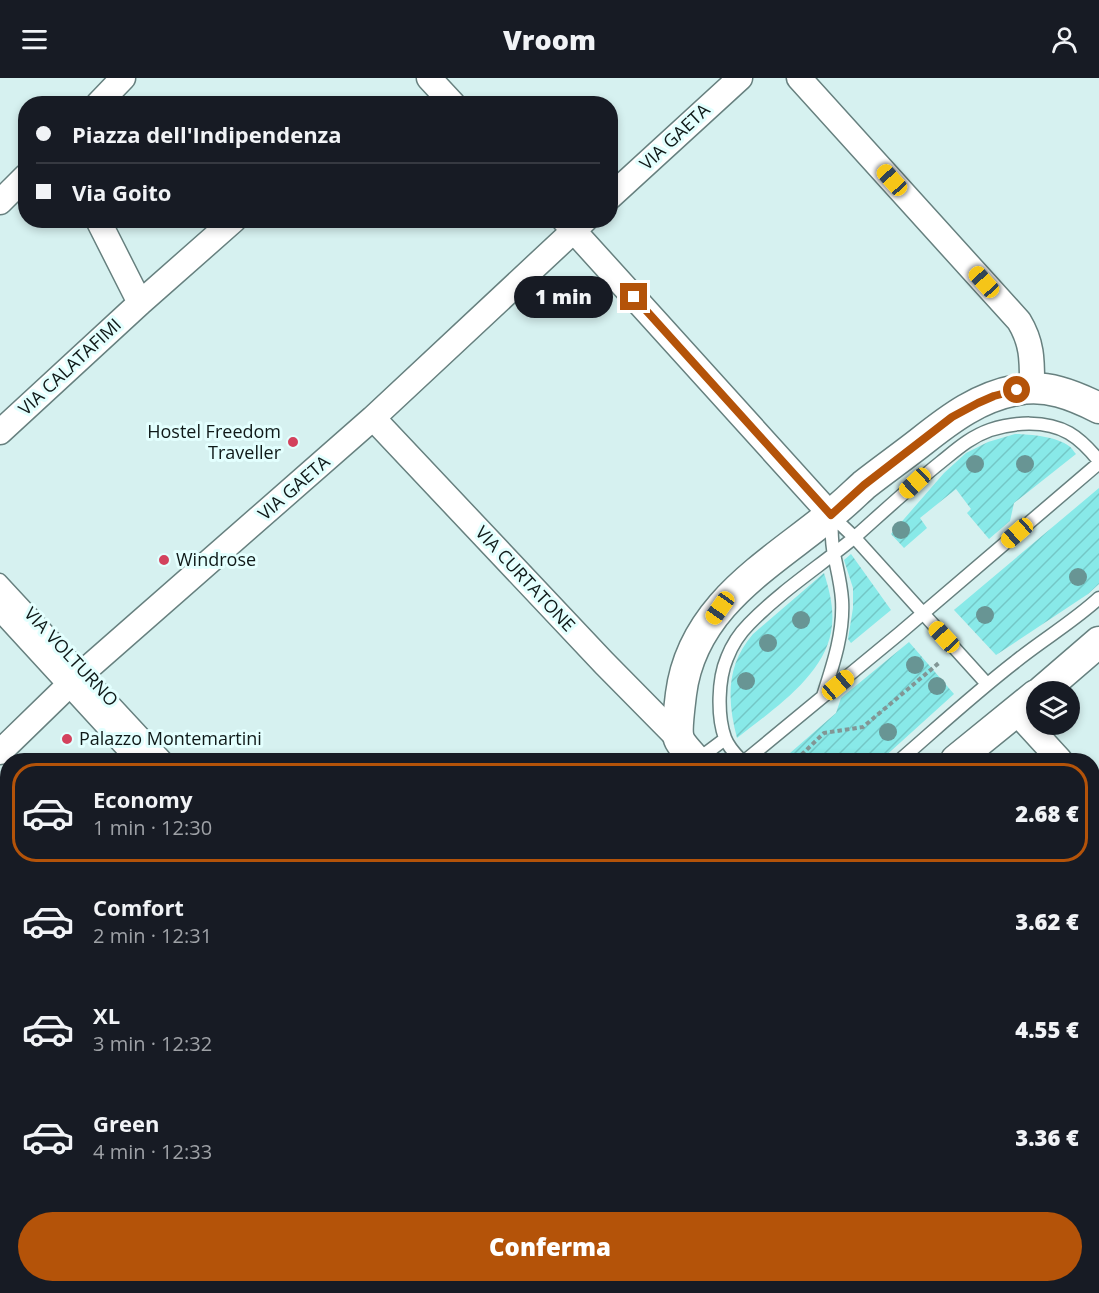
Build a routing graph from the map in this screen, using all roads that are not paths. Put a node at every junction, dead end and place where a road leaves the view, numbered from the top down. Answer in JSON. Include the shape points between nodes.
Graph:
{"nodes":[{"id":1,"x":429,"y":78,"type":"edge"},
{"id":2,"x":740,"y":78,"type":"edge"},
{"id":3,"x":799,"y":78,"type":"edge"},
{"id":4,"x":446,"y":96,"type":"edge"},
{"id":5,"x":18,"y":184,"type":"edge"},
{"id":6,"x":618,"y":190,"type":"edge"},
{"id":7,"x":0,"y":202,"type":"edge"},
{"id":8,"x":102,"y":228,"type":"edge"},
{"id":9,"x":225,"y":228,"type":"edge"},
{"id":10,"x":570,"y":228,"type":"edge"},
{"id":11,"x":578,"y":228,"type":"edge"},
{"id":12,"x":140,"y":303,"type":"junction"},
{"id":13,"x":1032,"y":388,"type":"junction"},
{"id":14,"x":1099,"y":408,"type":"edge"},
{"id":15,"x":373,"y":418,"type":"junction"},
{"id":16,"x":0,"y":432,"type":"edge"},
{"id":17,"x":1099,"y":462,"type":"edge"},
{"id":18,"x":831,"y":515,"type":"junction"},
{"id":19,"x":854,"y":537,"type":"junction"},
{"id":20,"x":834,"y":554,"type":"junction"},
{"id":21,"x":0,"y":580,"type":"edge"},
{"id":22,"x":1099,"y":598,"type":"edge"},
{"id":23,"x":0,"y":603,"type":"edge"},
{"id":24,"x":922,"y":613,"type":"junction"},
{"id":25,"x":1099,"y":642,"type":"edge"},
{"id":26,"x":79,"y":677,"type":"junction"},
{"id":27,"x":1054,"y":681,"type":"edge"},
{"id":28,"x":987,"y":684,"type":"junction"},
{"id":29,"x":822,"y":698,"type":"junction"},
{"id":30,"x":1026,"y":704,"type":"edge"},
{"id":31,"x":1045,"y":735,"type":"edge"},
{"id":32,"x":725,"y":740,"type":"junction"},
{"id":33,"x":0,"y":752,"type":"edge"},
{"id":34,"x":139,"y":753,"type":"edge"},
{"id":35,"x":160,"y":753,"type":"edge"},
{"id":36,"x":690,"y":753,"type":"edge"},
{"id":37,"x":735,"y":753,"type":"edge"},
{"id":38,"x":755,"y":753,"type":"edge"},
{"id":39,"x":908,"y":753,"type":"edge"},
{"id":40,"x":965,"y":753,"type":"edge"},
{"id":41,"x":1056,"y":753,"type":"edge"}],
"edges":[{"from":1,"to":4,"type":"street"},
{"from":2,"to":6,"type":"street","name":"VIA GAETA"},
{"from":3,"to":13,"type":"street","via":[[1019,321],[1031,346]]},
{"from":5,"to":7,"type":"street"},
{"from":8,"to":12,"type":"street"},
{"from":9,"to":12,"type":"street","name":"VIA CALATAFIMI"},
{"from":10,"to":15,"type":"street","name":"VIA GAETA"},
{"from":11,"to":18,"type":"street"},
{"from":12,"to":16,"type":"street","name":"VIA CALATAFIMI"},
{"from":13,"to":14,"type":"street","via":[[1064,393]]},
{"from":13,"to":18,"type":"street","via":[[994,396],[968,407],[864,485]]},
{"from":15,"to":26,"type":"street","name":"VIA GAETA"},
{"from":15,"to":36,"type":"street","name":"VIA CURTATONE"},
{"from":17,"to":19,"type":"lane","via":[[1077,439],[1059,429],[1031,424],[990,430],[958,447]]},
{"from":17,"to":24,"type":"lane"},
{"from":18,"to":19,"type":"lane"},
{"from":18,"to":20,"type":"lane"},
{"from":18,"to":36,"type":"street","via":[[740,586],[703,632],[682,684],[679,716]]},
{"from":19,"to":20,"type":"lane"},
{"from":19,"to":24,"type":"lane"},
{"from":20,"to":29,"type":"lane","via":[[841,584],[842,622]]},
{"from":20,"to":32,"type":"lane","via":[[787,590],[736,641],[726,659],[720,695]]},
{"from":21,"to":26,"type":"lane","name":"VIA VOLTURNO"},
{"from":22,"to":28,"type":"lane"},
{"from":23,"to":26,"type":"street","name":"VIA VOLTURNO"},
{"from":24,"to":28,"type":"lane"},
{"from":24,"to":29,"type":"lane"},
{"from":25,"to":27,"type":"street"},
{"from":26,"to":33,"type":"street","name":"VIA GAETA"},
{"from":26,"to":34,"type":"street","name":"VIA VOLTURNO"},
{"from":26,"to":35,"type":"lane","name":"VIA VOLTURNO"},
{"from":28,"to":39,"type":"lane"},
{"from":29,"to":38,"type":"lane"},
{"from":30,"to":40,"type":"street"},
{"from":31,"to":41,"type":"street"},
{"from":32,"to":36,"type":"lane"},
{"from":32,"to":37,"type":"lane"}]}
